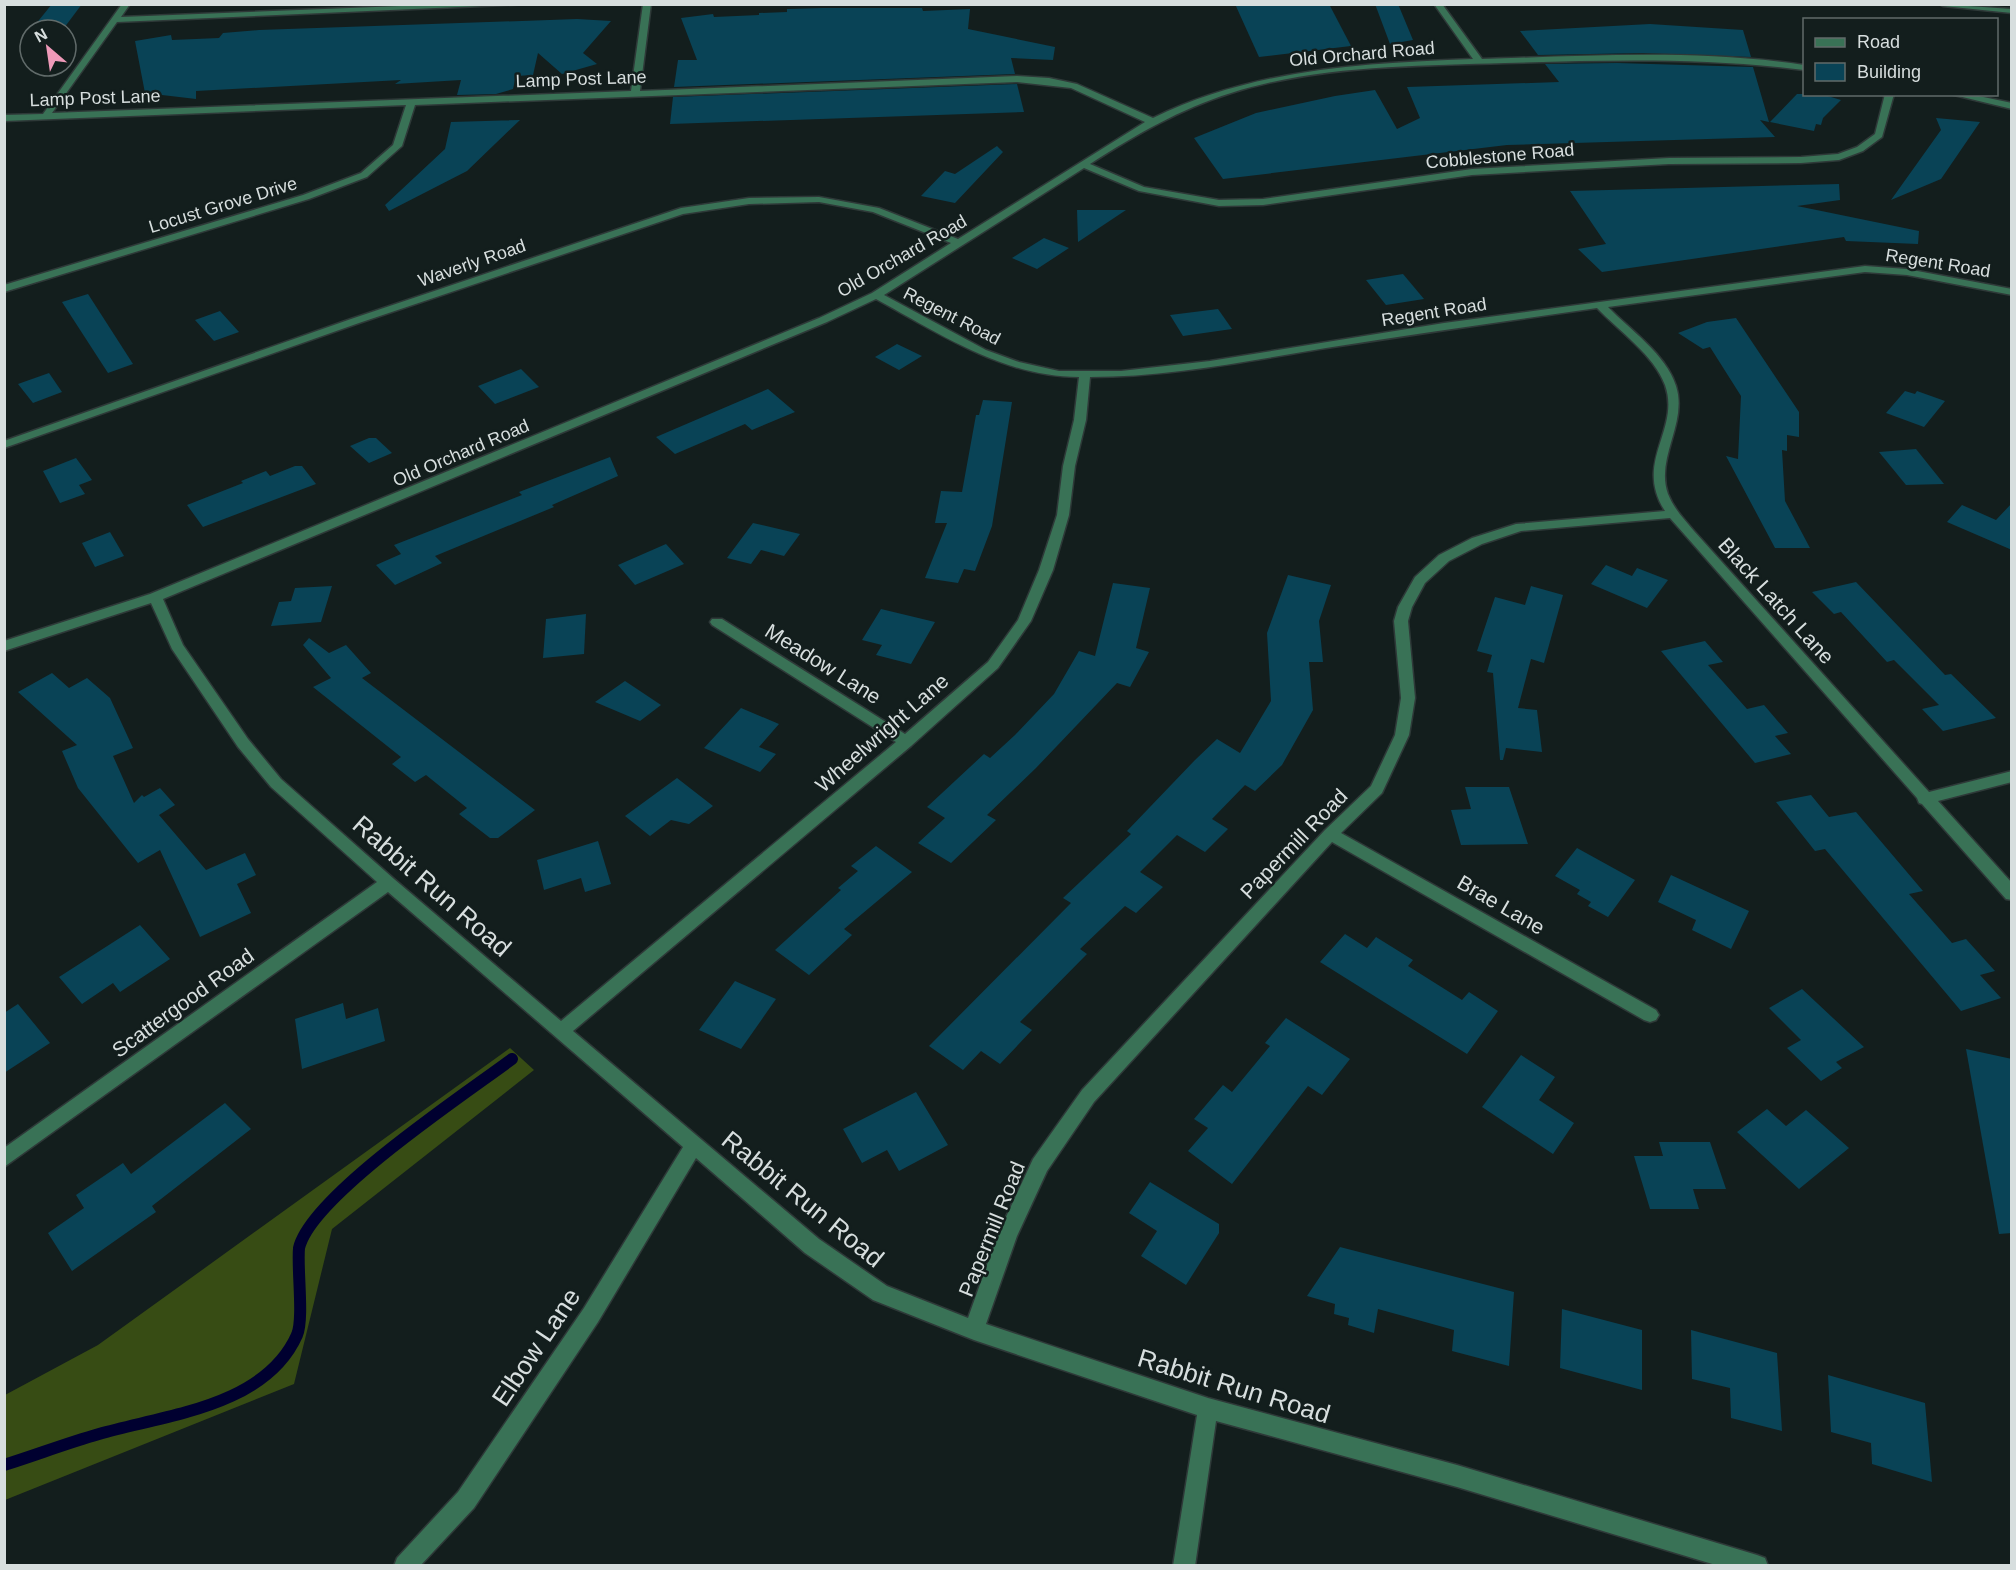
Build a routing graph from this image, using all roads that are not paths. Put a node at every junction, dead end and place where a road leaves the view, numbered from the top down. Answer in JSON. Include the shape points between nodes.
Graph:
{"nodes":[{"id":1,"x":126,"y":4,"type":"edge"},
{"id":2,"x":526,"y":4,"type":"edge"},
{"id":3,"x":647,"y":4,"type":"edge"},
{"id":4,"x":1438,"y":4,"type":"edge"},
{"id":5,"x":1943,"y":4,"type":"edge"},
{"id":6,"x":372,"y":7,"type":"edge"},
{"id":7,"x":2012,"y":11,"type":"edge"},
{"id":8,"x":116,"y":20,"type":"junction"},
{"id":9,"x":1479,"y":61,"type":"junction"},
{"id":10,"x":1803,"y":67,"type":"edge"},
{"id":11,"x":635,"y":93,"type":"junction"},
{"id":12,"x":1889,"y":96,"type":"edge"},
{"id":13,"x":1964,"y":96,"type":"edge"},
{"id":14,"x":411,"y":102,"type":"junction"},
{"id":15,"x":2012,"y":106,"type":"edge"},
{"id":16,"x":46,"y":116,"type":"junction"},
{"id":17,"x":4,"y":118,"type":"edge"},
{"id":18,"x":1151,"y":121,"type":"junction"},
{"id":19,"x":1083,"y":164,"type":"junction"},
{"id":20,"x":959,"y":243,"type":"junction"},
{"id":21,"x":4,"y":289,"type":"edge"},
{"id":22,"x":2012,"y":292,"type":"edge"},
{"id":23,"x":876,"y":295,"type":"junction"},
{"id":24,"x":1600,"y":305,"type":"junction"},
{"id":25,"x":1085,"y":374,"type":"junction"},
{"id":26,"x":4,"y":446,"type":"edge"},
{"id":27,"x":1675,"y":514,"type":"junction"},
{"id":28,"x":155,"y":597,"type":"junction"},
{"id":29,"x":717,"y":622,"type":"dead end"},
{"id":30,"x":4,"y":646,"type":"edge"},
{"id":31,"x":906,"y":742,"type":"junction"},
{"id":32,"x":2012,"y":776,"type":"edge"},
{"id":33,"x":1924,"y":799,"type":"junction"},
{"id":34,"x":1330,"y":834,"type":"junction"},
{"id":35,"x":388,"y":883,"type":"junction"},
{"id":36,"x":2012,"y":894,"type":"edge"},
{"id":37,"x":1650,"y":1015,"type":"dead end"},
{"id":38,"x":561,"y":1031,"type":"junction"},
{"id":39,"x":694,"y":1145,"type":"junction"},
{"id":40,"x":4,"y":1159,"type":"edge"},
{"id":41,"x":974,"y":1330,"type":"junction"},
{"id":42,"x":1208,"y":1408,"type":"junction"},
{"id":43,"x":405,"y":1566,"type":"edge"},
{"id":44,"x":1184,"y":1566,"type":"edge"},
{"id":45,"x":1757,"y":1566,"type":"edge"}],
"edges":[{"from":1,"to":8,"type":"street"},
{"from":2,"to":6,"type":"street"},
{"from":3,"to":11,"type":"street"},
{"from":4,"to":9,"type":"street"},
{"from":5,"to":7,"type":"street"},
{"from":6,"to":8,"type":"street"},
{"from":8,"to":16,"type":"street"},
{"from":9,"to":10,"type":"street","name":"Old Orchard Road","via":[[1711,56]]},
{"from":9,"to":18,"type":"street","name":"Old Orchard Road","via":[[1355,68],[1283,77],[1216,93]]},
{"from":11,"to":14,"type":"street","name":"Lamp Post Lane"},
{"from":11,"to":18,"type":"street","name":"Lamp Post Lane","via":[[1017,79],[1074,86]]},
{"from":12,"to":19,"type":"street","name":"Cobblestone Road","via":[[1879,135],[1860,149],[1811,159],[1669,161],[1472,172],[1263,202],[1219,203],[1142,189]]},
{"from":13,"to":15,"type":"street"},
{"from":14,"to":16,"type":"street","name":"Lamp Post Lane"},
{"from":14,"to":21,"type":"street","name":"Locust Grove Drive","via":[[398,146],[363,175],[306,197]]},
{"from":16,"to":17,"type":"street","name":"Lamp Post Lane"},
{"from":18,"to":19,"type":"street","name":"Old Orchard Road"},
{"from":19,"to":20,"type":"street","name":"Old Orchard Road"},
{"from":20,"to":23,"type":"street","name":"Old Orchard Road"},
{"from":20,"to":26,"type":"street","name":"Waverly Road","via":[[865,207],[823,199],[730,203],[681,211]]},
{"from":22,"to":24,"type":"street","name":"Regent Road","via":[[1907,272],[1866,269]]},
{"from":23,"to":25,"type":"street","name":"Regent Road","via":[[982,352],[1016,365],[1059,374]]},
{"from":23,"to":28,"type":"street","name":"Old Orchard Road"},
{"from":24,"to":25,"type":"street","name":"Regent Road","via":[[1210,364]]},
{"from":24,"to":27,"type":"street","name":"Black Latch Lane","via":[[1660,368],[1670,384],[1675,401],[1658,475],[1661,494]]},
{"from":25,"to":31,"type":"street","name":"Wheelwright Lane","via":[[1064,514],[1024,621],[993,665]]},
{"from":27,"to":33,"type":"street","name":"Black Latch Lane"},
{"from":27,"to":34,"type":"street","name":"Papermill Road","via":[[1520,527],[1477,541],[1444,558],[1420,580],[1401,621],[1408,698],[1402,735],[1377,789]]},
{"from":28,"to":30,"type":"street","name":"Old Orchard Road"},
{"from":28,"to":35,"type":"street","name":"Rabbit Run Road","via":[[177,646],[243,743],[276,783]]},
{"from":29,"to":31,"type":"street","name":"Meadow Lane"},
{"from":31,"to":38,"type":"street","name":"Wheelwright Lane"},
{"from":32,"to":33,"type":"street"},
{"from":33,"to":36,"type":"street","name":"Black Latch Lane"},
{"from":34,"to":37,"type":"street","name":"Brae Lane"},
{"from":34,"to":41,"type":"street","name":"Papermill Road","via":[[1088,1096],[1040,1165],[1008,1234]]},
{"from":35,"to":38,"type":"street","name":"Rabbit Run Road"},
{"from":35,"to":40,"type":"street","name":"Scattergood Road"},
{"from":38,"to":39,"type":"street","name":"Rabbit Run Road"},
{"from":39,"to":41,"type":"street","name":"Rabbit Run Road","via":[[812,1246],[880,1293]]},
{"from":39,"to":43,"type":"street","name":"Elbow Lane","via":[[591,1315],[466,1500]]},
{"from":41,"to":42,"type":"street","name":"Rabbit Run Road"},
{"from":42,"to":44,"type":"street"},
{"from":42,"to":45,"type":"street","name":"Rabbit Run Road","via":[[1456,1476]]}]}
